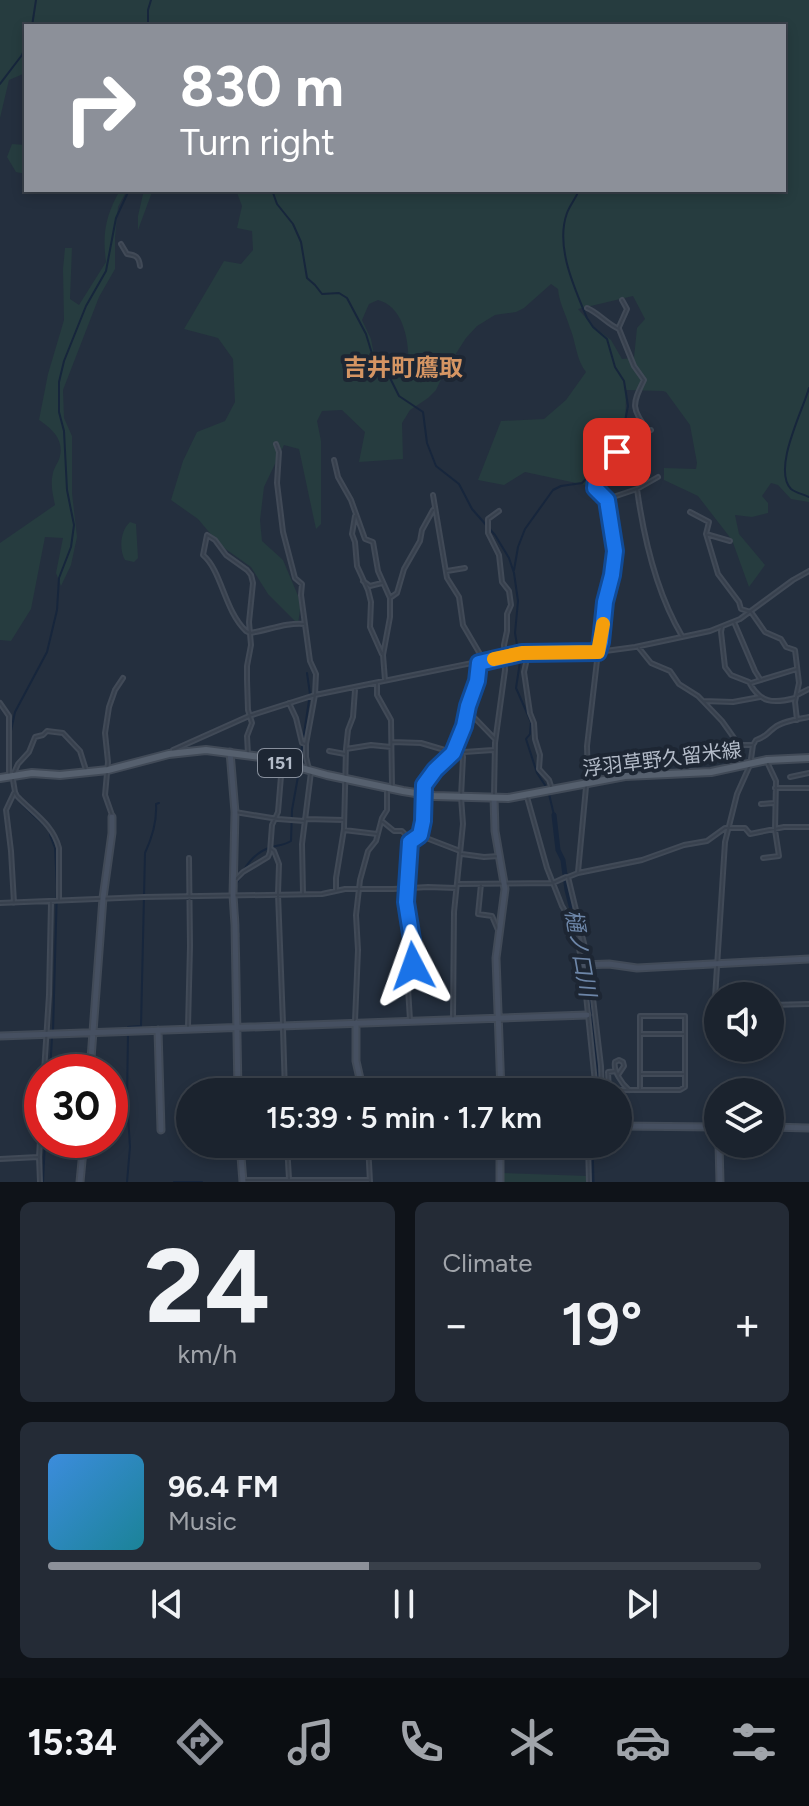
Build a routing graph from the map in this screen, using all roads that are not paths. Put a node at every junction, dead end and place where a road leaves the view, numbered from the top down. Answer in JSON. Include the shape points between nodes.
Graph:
{"nodes":[{"id":1,"x":121,"y":244,"type":"dead end"},
{"id":2,"x":140,"y":266,"type":"dead end"},
{"id":3,"x":622,"y":300,"type":"dead end"},
{"id":4,"x":587,"y":308,"type":"dead end"},
{"id":5,"x":619,"y":329,"type":"junction"},
{"id":6,"x":276,"y":444,"type":"dead end"},
{"id":7,"x":334,"y":460,"type":"dead end"},
{"id":8,"x":592,"y":460,"type":"dead end"},
{"id":9,"x":597,"y":470,"type":"junction"},
{"id":10,"x":658,"y":477,"type":"dead end"},
{"id":11,"x":637,"y":489,"type":"junction"},
{"id":12,"x":433,"y":495,"type":"dead end"},
{"id":13,"x":610,"y":498,"type":"dead end"},
{"id":14,"x":434,"y":509,"type":"junction"},
{"id":15,"x":499,"y":511,"type":"dead end"},
{"id":16,"x":690,"y":512,"type":"dead end"},
{"id":17,"x":355,"y":515,"type":"junction"},
{"id":18,"x":706,"y":534,"type":"junction"},
{"id":19,"x":730,"y":541,"type":"dead end"},
{"id":20,"x":465,"y":568,"type":"dead end"},
{"id":21,"x":809,"y":571,"type":"edge"},
{"id":22,"x":446,"y":572,"type":"junction"},
{"id":23,"x":363,"y":581,"type":"junction"},
{"id":24,"x":383,"y":582,"type":"junction"},
{"id":25,"x":390,"y":598,"type":"junction"},
{"id":26,"x":751,"y":612,"type":"junction"},
{"id":27,"x":734,"y":622,"type":"junction"},
{"id":28,"x":305,"y":624,"type":"junction"},
{"id":29,"x":723,"y":626,"type":"junction"},
{"id":30,"x":250,"y":633,"type":"junction"},
{"id":31,"x":682,"y":637,"type":"junction"},
{"id":32,"x":638,"y":647,"type":"junction"},
{"id":33,"x":598,"y":652,"type":"junction"},
{"id":34,"x":528,"y":653,"type":"junction"},
{"id":35,"x":383,"y":655,"type":"junction"},
{"id":36,"x":505,"y":656,"type":"junction"},
{"id":37,"x":479,"y":663,"type":"junction"},
{"id":38,"x":798,"y":669,"type":"junction"},
{"id":39,"x":123,"y":678,"type":"dead end"},
{"id":40,"x":760,"y":679,"type":"junction"},
{"id":41,"x":385,"y":681,"type":"junction"},
{"id":42,"x":378,"y":683,"type":"junction"},
{"id":43,"x":751,"y":683,"type":"junction"},
{"id":44,"x":355,"y":688,"type":"junction"},
{"id":45,"x":809,"y":689,"type":"edge"},
{"id":46,"x":312,"y":696,"type":"junction"},
{"id":47,"x":796,"y":697,"type":"junction"},
{"id":48,"x":763,"y":698,"type":"junction"},
{"id":49,"x":702,"y":701,"type":"junction"},
{"id":50,"x":289,"y":702,"type":"junction"},
{"id":51,"x":0,"y":703,"type":"edge"},
{"id":52,"x":467,"y":710,"type":"junction"},
{"id":53,"x":249,"y":716,"type":"junction"},
{"id":54,"x":809,"y":717,"type":"edge"},
{"id":55,"x":797,"y":720,"type":"junction"},
{"id":56,"x":496,"y":740,"type":"junction"},
{"id":57,"x":392,"y":742,"type":"junction"},
{"id":58,"x":304,"y":743,"type":"junction"},
{"id":59,"x":753,"y":745,"type":"junction"},
{"id":60,"x":393,"y":747,"type":"junction"},
{"id":61,"x":346,"y":749,"type":"junction"},
{"id":62,"x":454,"y":750,"type":"junction"},
{"id":63,"x":495,"y":750,"type":"junction"},
{"id":64,"x":329,"y":751,"type":"dead end"},
{"id":65,"x":230,"y":752,"type":"junction"},
{"id":66,"x":462,"y":753,"type":"junction"},
{"id":67,"x":169,"y":754,"type":"junction"},
{"id":68,"x":346,"y":754,"type":"junction"},
{"id":69,"x":248,"y":755,"type":"junction"},
{"id":70,"x":809,"y":758,"type":"edge"},
{"id":71,"x":767,"y":760,"type":"junction"},
{"id":72,"x":282,"y":763,"type":"junction"},
{"id":73,"x":750,"y":764,"type":"junction"},
{"id":74,"x":108,"y":770,"type":"junction"},
{"id":75,"x":310,"y":771,"type":"junction"},
{"id":76,"x":87,"y":773,"type":"junction"},
{"id":77,"x":809,"y":773,"type":"edge"},
{"id":78,"x":11,"y":776,"type":"junction"},
{"id":79,"x":790,"y":777,"type":"dead end"},
{"id":80,"x":0,"y":778,"type":"edge"},
{"id":81,"x":346,"y":779,"type":"junction"},
{"id":82,"x":587,"y":783,"type":"junction"},
{"id":83,"x":775,"y":788,"type":"junction"},
{"id":84,"x":809,"y":788,"type":"edge"},
{"id":85,"x":390,"y":789,"type":"junction"},
{"id":86,"x":550,"y":791,"type":"junction"},
{"id":87,"x":15,"y":792,"type":"junction"},
{"id":88,"x":424,"y":795,"type":"junction"},
{"id":89,"x":526,"y":796,"type":"junction"},
{"id":90,"x":461,"y":797,"type":"junction"},
{"id":91,"x":494,"y":797,"type":"junction"},
{"id":92,"x":775,"y":803,"type":"junction"},
{"id":93,"x":761,"y":804,"type":"dead end"},
{"id":94,"x":235,"y":812,"type":"junction"},
{"id":95,"x":112,"y":817,"type":"joint"},
{"id":96,"x":276,"y":818,"type":"junction"},
{"id":97,"x":305,"y":820,"type":"junction"},
{"id":98,"x":345,"y":820,"type":"junction"},
{"id":99,"x":381,"y":821,"type":"junction"},
{"id":100,"x":809,"y":827,"type":"edge"},
{"id":101,"x":728,"y":828,"type":"junction"},
{"id":102,"x":344,"y":830,"type":"junction"},
{"id":103,"x":775,"y":830,"type":"junction"},
{"id":104,"x":378,"y":835,"type":"junction"},
{"id":105,"x":420,"y":835,"type":"junction"},
{"id":106,"x":411,"y":840,"type":"junction"},
{"id":107,"x":271,"y":848,"type":"junction"},
{"id":108,"x":460,"y":852,"type":"junction"},
{"id":109,"x":500,"y":855,"type":"junction"},
{"id":110,"x":189,"y":858,"type":"dead end"},
{"id":111,"x":763,"y":858,"type":"dead end"},
{"id":112,"x":578,"y":873,"type":"junction"},
{"id":113,"x":567,"y":877,"type":"junction"},
{"id":114,"x":233,"y":881,"type":"junction"},
{"id":115,"x":481,"y":883,"type":"junction"},
{"id":116,"x":505,"y":883,"type":"junction"},
{"id":117,"x":553,"y":883,"type":"junction"},
{"id":118,"x":456,"y":886,"type":"junction"},
{"id":119,"x":406,"y":888,"type":"junction"},
{"id":120,"x":359,"y":889,"type":"junction"},
{"id":121,"x":336,"y":891,"type":"junction"},
{"id":122,"x":278,"y":894,"type":"junction"},
{"id":123,"x":303,"y":894,"type":"junction"},
{"id":124,"x":235,"y":895,"type":"junction"},
{"id":125,"x":190,"y":896,"type":"junction"},
{"id":126,"x":103,"y":898,"type":"junction"},
{"id":127,"x":59,"y":901,"type":"junction"},
{"id":128,"x":51,"y":902,"type":"junction"},
{"id":129,"x":0,"y":903,"type":"edge"},
{"id":130,"x":14,"y":903,"type":"junction"},
{"id":131,"x":499,"y":931,"type":"junction"},
{"id":132,"x":809,"y":959,"type":"edge"},
{"id":133,"x":717,"y":962,"type":"junction"},
{"id":134,"x":586,"y":964,"type":"junction"},
{"id":135,"x":716,"y":982,"type":"edge"},
{"id":136,"x":809,"y":1004,"type":"edge"},
{"id":137,"x":784,"y":1005,"type":"edge"},
{"id":138,"x":587,"y":1015,"type":"junction"},
{"id":139,"x":499,"y":1018,"type":"junction"},
{"id":140,"x":453,"y":1019,"type":"junction"},
{"id":141,"x":410,"y":1021,"type":"junction"},
{"id":142,"x":356,"y":1023,"type":"junction"},
{"id":143,"x":283,"y":1025,"type":"junction"},
{"id":144,"x":237,"y":1027,"type":"junction"},
{"id":145,"x":188,"y":1029,"type":"junction"},
{"id":146,"x":158,"y":1030,"type":"junction"},
{"id":147,"x":92,"y":1031,"type":"junction"},
{"id":148,"x":46,"y":1033,"type":"junction"},
{"id":149,"x":640,"y":1034,"type":"junction"},
{"id":150,"x":685,"y":1034,"type":"junction"},
{"id":151,"x":596,"y":1035,"type":"junction"},
{"id":152,"x":0,"y":1036,"type":"edge"},
{"id":153,"x":590,"y":1036,"type":"junction"},
{"id":154,"x":45,"y":1054,"type":"edge"},
{"id":155,"x":91,"y":1054,"type":"edge"},
{"id":156,"x":600,"y":1061,"type":"junction"},
{"id":157,"x":593,"y":1062,"type":"junction"},
{"id":158,"x":616,"y":1071,"type":"junction"},
{"id":159,"x":640,"y":1074,"type":"junction"},
{"id":160,"x":685,"y":1074,"type":"junction"},
{"id":161,"x":618,"y":1075,"type":"junction"},
{"id":162,"x":238,"y":1078,"type":"edge"},
{"id":163,"x":285,"y":1078,"type":"edge"},
{"id":164,"x":360,"y":1078,"type":"edge"},
{"id":165,"x":501,"y":1078,"type":"edge"},
{"id":166,"x":595,"y":1078,"type":"edge"},
{"id":167,"x":601,"y":1078,"type":"edge"},
{"id":168,"x":608,"y":1078,"type":"edge"},
{"id":169,"x":620,"y":1078,"type":"edge"},
{"id":170,"x":632,"y":1090,"type":"edge"},
{"id":171,"x":640,"y":1090,"type":"junction"},
{"id":172,"x":632,"y":1126,"type":"edge"},
{"id":173,"x":704,"y":1127,"type":"edge"},
{"id":174,"x":784,"y":1127,"type":"edge"},
{"id":175,"x":809,"y":1128,"type":"edge"},
{"id":176,"x":161,"y":1130,"type":"dead end"},
{"id":177,"x":24,"y":1158,"type":"edge"},
{"id":178,"x":39,"y":1158,"type":"edge"},
{"id":179,"x":82,"y":1158,"type":"edge"},
{"id":180,"x":241,"y":1158,"type":"edge"},
{"id":181,"x":288,"y":1158,"type":"edge"},
{"id":182,"x":371,"y":1158,"type":"edge"},
{"id":183,"x":500,"y":1158,"type":"edge"},
{"id":184,"x":588,"y":1158,"type":"edge"},
{"id":185,"x":719,"y":1158,"type":"edge"},
{"id":186,"x":0,"y":1159,"type":"edge"},
{"id":187,"x":289,"y":1180,"type":"edge"},
{"id":188,"x":243,"y":1181,"type":"edge"},
{"id":189,"x":370,"y":1181,"type":"edge"},
{"id":190,"x":40,"y":1182,"type":"edge"},
{"id":191,"x":80,"y":1182,"type":"edge"},
{"id":192,"x":500,"y":1182,"type":"edge"},
{"id":193,"x":589,"y":1182,"type":"edge"},
{"id":194,"x":720,"y":1182,"type":"edge"}],
"edges":[{"from":1,"to":2,"type":"street"},
{"from":3,"to":5,"type":"street","via":[[627,309]]},
{"from":4,"to":5,"type":"street"},
{"from":5,"to":9,"type":"street","via":[[644,380],[635,401],[636,417],[649,430]]},
{"from":6,"to":28,"type":"street","via":[[283,532],[295,578],[302,584]]},
{"from":7,"to":17,"type":"street"},
{"from":8,"to":9,"type":"street"},
{"from":9,"to":33,"type":"street","via":[[595,488],[607,500],[615,551]]},
{"from":10,"to":11,"type":"street"},
{"from":11,"to":13,"type":"street"},
{"from":11,"to":31,"type":"street","via":[[659,588]]},
{"from":12,"to":14,"type":"street"},
{"from":14,"to":22,"type":"street"},
{"from":14,"to":25,"type":"street","via":[[397,593]]},
{"from":15,"to":36,"type":"street","via":[[488,519],[488,533],[511,605]]},
{"from":16,"to":18,"type":"street","via":[[709,522]]},
{"from":17,"to":23,"type":"street","via":[[352,534]]},
{"from":17,"to":24,"type":"street","via":[[365,539],[375,542]]},
{"from":18,"to":19,"type":"street"},
{"from":18,"to":26,"type":"street","via":[[718,574],[741,609]]},
{"from":20,"to":22,"type":"street"},
{"from":21,"to":26,"type":"street"},
{"from":22,"to":37,"type":"street"},
{"from":23,"to":24,"type":"street","via":[[370,586]]},
{"from":23,"to":35,"type":"street","via":[[371,602],[370,627]]},
{"from":24,"to":25,"type":"street"},
{"from":25,"to":35,"type":"street"},
{"from":26,"to":27,"type":"street"},
{"from":26,"to":38,"type":"street","via":[[765,632],[795,650]]},
{"from":27,"to":29,"type":"street"},
{"from":27,"to":40,"type":"street"},
{"from":28,"to":30,"type":"street"},
{"from":28,"to":46,"type":"street","via":[[316,674]]},
{"from":29,"to":31,"type":"street"},
{"from":29,"to":43,"type":"street","via":[[725,667]]},
{"from":30,"to":30,"type":"street","via":[[251,575],[207,535],[203,555],[231,611]]},
{"from":30,"to":53,"type":"street"},
{"from":31,"to":32,"type":"street"},
{"from":32,"to":33,"type":"street"},
{"from":32,"to":49,"type":"street"},
{"from":33,"to":34,"type":"street"},
{"from":33,"to":82,"type":"street"},
{"from":34,"to":36,"type":"street"},
{"from":34,"to":86,"type":"street","via":[[524,672],[530,713],[539,769],[551,783]]},
{"from":35,"to":41,"type":"street"},
{"from":36,"to":37,"type":"street"},
{"from":36,"to":56,"type":"street"},
{"from":37,"to":41,"type":"street"},
{"from":37,"to":52,"type":"street"},
{"from":38,"to":40,"type":"street"},
{"from":38,"to":47,"type":"street"},
{"from":39,"to":74,"type":"street","via":[[109,707]]},
{"from":40,"to":43,"type":"street"},
{"from":41,"to":42,"type":"street"},
{"from":42,"to":44,"type":"street"},
{"from":42,"to":57,"type":"street","via":[[377,695],[391,720]]},
{"from":43,"to":48,"type":"street"},
{"from":44,"to":46,"type":"street"},
{"from":44,"to":61,"type":"street"},
{"from":45,"to":47,"type":"street"},
{"from":46,"to":50,"type":"street"},
{"from":46,"to":58,"type":"street"},
{"from":47,"to":48,"type":"street","via":[[777,702]]},
{"from":47,"to":55,"type":"street"},
{"from":48,"to":49,"type":"street"},
{"from":49,"to":59,"type":"street","via":[[737,744]]},
{"from":50,"to":53,"type":"street"},
{"from":50,"to":58,"type":"street"},
{"from":51,"to":78,"type":"street","via":[[9,716]]},
{"from":52,"to":56,"type":"street"},
{"from":52,"to":62,"type":"street"},
{"from":53,"to":67,"type":"street"},
{"from":53,"to":69,"type":"street"},
{"from":54,"to":55,"type":"street"},
{"from":55,"to":59,"type":"street","via":[[774,727]]},
{"from":56,"to":63,"type":"street"},
{"from":57,"to":60,"type":"street"},
{"from":57,"to":62,"type":"street"},
{"from":58,"to":75,"type":"street"},
{"from":59,"to":73,"type":"street"},
{"from":60,"to":61,"type":"street"},
{"from":60,"to":85,"type":"street"},
{"from":61,"to":68,"type":"street"},
{"from":62,"to":66,"type":"street"},
{"from":62,"to":88,"type":"street","via":[[426,782]]},
{"from":63,"to":66,"type":"street"},
{"from":63,"to":91,"type":"street"},
{"from":64,"to":68,"type":"street"},
{"from":65,"to":67,"type":"main road","name":"浮羽草野久留米線","number":"151"},
{"from":65,"to":69,"type":"main road","name":"浮羽草野久留米線","number":"151"},
{"from":65,"to":94,"type":"street"},
{"from":66,"to":90,"type":"street"},
{"from":67,"to":74,"type":"main road","name":"浮羽草野久留米線","number":"151"},
{"from":68,"to":81,"type":"street"},
{"from":69,"to":72,"type":"main road","name":"浮羽草野久留米線","number":"151"},
{"from":70,"to":71,"type":"main road","name":"浮羽草野久留米線","number":"151"},
{"from":71,"to":73,"type":"main road","name":"浮羽草野久留米線","number":"151"},
{"from":71,"to":83,"type":"street"},
{"from":72,"to":75,"type":"main road","name":"浮羽草野久留米線","number":"151"},
{"from":72,"to":96,"type":"street"},
{"from":73,"to":82,"type":"main road","name":"浮羽草野久留米線","number":"151"},
{"from":73,"to":101,"type":"street"},
{"from":74,"to":76,"type":"main road","name":"浮羽草野久留米線","number":"151"},
{"from":74,"to":95,"type":"street","via":[[105,795]]},
{"from":75,"to":81,"type":"main road","name":"浮羽草野久留米線","number":"151"},
{"from":75,"to":97,"type":"street"},
{"from":76,"to":78,"type":"main road","name":"浮羽草野久留米線","number":"151"},
{"from":76,"to":78,"type":"street","via":[[80,751],[61,732],[47,731],[35,737]]},
{"from":77,"to":79,"type":"street"},
{"from":78,"to":80,"type":"main road","name":"浮羽草野久留米線","number":"151"},
{"from":78,"to":87,"type":"street"},
{"from":81,"to":85,"type":"main road","name":"浮羽草野久留米線","number":"151"},
{"from":81,"to":98,"type":"street"},
{"from":82,"to":86,"type":"main road","name":"浮羽草野久留米線","number":"151"},
{"from":82,"to":112,"type":"street"},
{"from":83,"to":84,"type":"street"},
{"from":83,"to":92,"type":"street"},
{"from":85,"to":88,"type":"main road","name":"浮羽草野久留米線","number":"151"},
{"from":85,"to":99,"type":"street"},
{"from":86,"to":89,"type":"main road","name":"浮羽草野久留米線","number":"151"},
{"from":87,"to":127,"type":"street","via":[[57,840]]},
{"from":87,"to":130,"type":"street","via":[[6,810]]},
{"from":88,"to":90,"type":"main road","name":"浮羽草野久留米線","number":"151"},
{"from":88,"to":105,"type":"street"},
{"from":89,"to":91,"type":"main road","name":"浮羽草野久留米線","number":"151"},
{"from":89,"to":117,"type":"street"},
{"from":90,"to":91,"type":"main road","name":"浮羽草野久留米線","number":"151"},
{"from":90,"to":108,"type":"street"},
{"from":91,"to":109,"type":"street"},
{"from":92,"to":93,"type":"street"},
{"from":92,"to":103,"type":"street"},
{"from":94,"to":96,"type":"street"},
{"from":94,"to":114,"type":"street"},
{"from":95,"to":126,"type":"street"},
{"from":96,"to":97,"type":"street"},
{"from":96,"to":107,"type":"street"},
{"from":97,"to":98,"type":"street"},
{"from":97,"to":123,"type":"street"},
{"from":98,"to":102,"type":"street"},
{"from":99,"to":104,"type":"street"},
{"from":99,"to":106,"type":"street"},
{"from":100,"to":103,"type":"street"},
{"from":101,"to":103,"type":"street","via":[[745,828],[750,834]]},
{"from":101,"to":112,"type":"street","via":[[707,841]]},
{"from":101,"to":133,"type":"street"},
{"from":102,"to":104,"type":"street"},
{"from":102,"to":121,"type":"street"},
{"from":103,"to":111,"type":"street","via":[[779,856]]},
{"from":104,"to":120,"type":"street","via":[[368,851]]},
{"from":105,"to":106,"type":"street"},
{"from":105,"to":108,"type":"street"},
{"from":106,"to":119,"type":"street"},
{"from":107,"to":114,"type":"street","via":[[268,857]]},
{"from":107,"to":122,"type":"street","via":[[279,861]]},
{"from":108,"to":109,"type":"street"},
{"from":108,"to":118,"type":"street"},
{"from":109,"to":116,"type":"street"},
{"from":110,"to":125,"type":"street"},
{"from":112,"to":113,"type":"street"},
{"from":113,"to":117,"type":"street"},
{"from":113,"to":134,"type":"street"},
{"from":114,"to":124,"type":"street"},
{"from":115,"to":116,"type":"street"},
{"from":115,"to":118,"type":"street"},
{"from":115,"to":131,"type":"street","via":[[478,914],[492,916]]},
{"from":116,"to":117,"type":"street"},
{"from":116,"to":131,"type":"street"},
{"from":117,"to":134,"type":"street"},
{"from":118,"to":119,"type":"street"},
{"from":118,"to":140,"type":"street"},
{"from":119,"to":120,"type":"street"},
{"from":119,"to":141,"type":"street","via":[[413,951]]},
{"from":120,"to":121,"type":"street"},
{"from":120,"to":142,"type":"street"},
{"from":121,"to":123,"type":"street"},
{"from":122,"to":123,"type":"street"},
{"from":122,"to":124,"type":"street"},
{"from":122,"to":143,"type":"street"},
{"from":124,"to":125,"type":"street"},
{"from":124,"to":144,"type":"street"},
{"from":125,"to":126,"type":"street"},
{"from":125,"to":145,"type":"street"},
{"from":126,"to":127,"type":"street"},
{"from":126,"to":147,"type":"street"},
{"from":127,"to":128,"type":"street"},
{"from":128,"to":130,"type":"street"},
{"from":128,"to":148,"type":"street"},
{"from":129,"to":130,"type":"street"},
{"from":131,"to":139,"type":"street"},
{"from":132,"to":133,"type":"street"},
{"from":133,"to":134,"type":"street","via":[[637,968]]},
{"from":133,"to":135,"type":"street"},
{"from":134,"to":138,"type":"street"},
{"from":134,"to":151,"type":"street"},
{"from":136,"to":137,"type":"street"},
{"from":138,"to":139,"type":"street"},
{"from":138,"to":153,"type":"street"},
{"from":139,"to":140,"type":"street"},
{"from":139,"to":165,"type":"street"},
{"from":140,"to":141,"type":"street"},
{"from":141,"to":142,"type":"street"},
{"from":142,"to":143,"type":"street"},
{"from":142,"to":164,"type":"street"},
{"from":143,"to":144,"type":"street"},
{"from":143,"to":163,"type":"street"},
{"from":144,"to":145,"type":"street"},
{"from":144,"to":162,"type":"street"},
{"from":145,"to":146,"type":"street"},
{"from":146,"to":147,"type":"street"},
{"from":146,"to":176,"type":"street"},
{"from":147,"to":148,"type":"street"},
{"from":147,"to":155,"type":"street"},
{"from":148,"to":152,"type":"street"},
{"from":148,"to":154,"type":"street"},
{"from":149,"to":150,"type":"street"},
{"from":149,"to":150,"type":"street","via":[[640,1016],[685,1016]]},
{"from":149,"to":159,"type":"street"},
{"from":150,"to":160,"type":"street"},
{"from":151,"to":153,"type":"street"},
{"from":151,"to":156,"type":"street"},
{"from":153,"to":157,"type":"street"},
{"from":156,"to":157,"type":"street"},
{"from":156,"to":167,"type":"street"},
{"from":157,"to":166,"type":"street"},
{"from":158,"to":161,"type":"street"},
{"from":158,"to":161,"type":"street","via":[[615,1062],[622,1061]]},
{"from":158,"to":168,"type":"street","via":[[608,1072]]},
{"from":159,"to":160,"type":"street"},
{"from":159,"to":171,"type":"street"},
{"from":160,"to":171,"type":"street","via":[[683,1089]]},
{"from":161,"to":169,"type":"street"},
{"from":170,"to":171,"type":"street"},
{"from":172,"to":173,"type":"street"},
{"from":174,"to":175,"type":"street"},
{"from":177,"to":186,"type":"street"},
{"from":178,"to":190,"type":"street"},
{"from":179,"to":191,"type":"street"},
{"from":180,"to":188,"type":"street"},
{"from":181,"to":187,"type":"street"},
{"from":182,"to":189,"type":"street"},
{"from":183,"to":192,"type":"street"},
{"from":184,"to":193,"type":"street"},
{"from":185,"to":194,"type":"street"},
{"from":187,"to":188,"type":"street"},
{"from":187,"to":189,"type":"street"}]}
